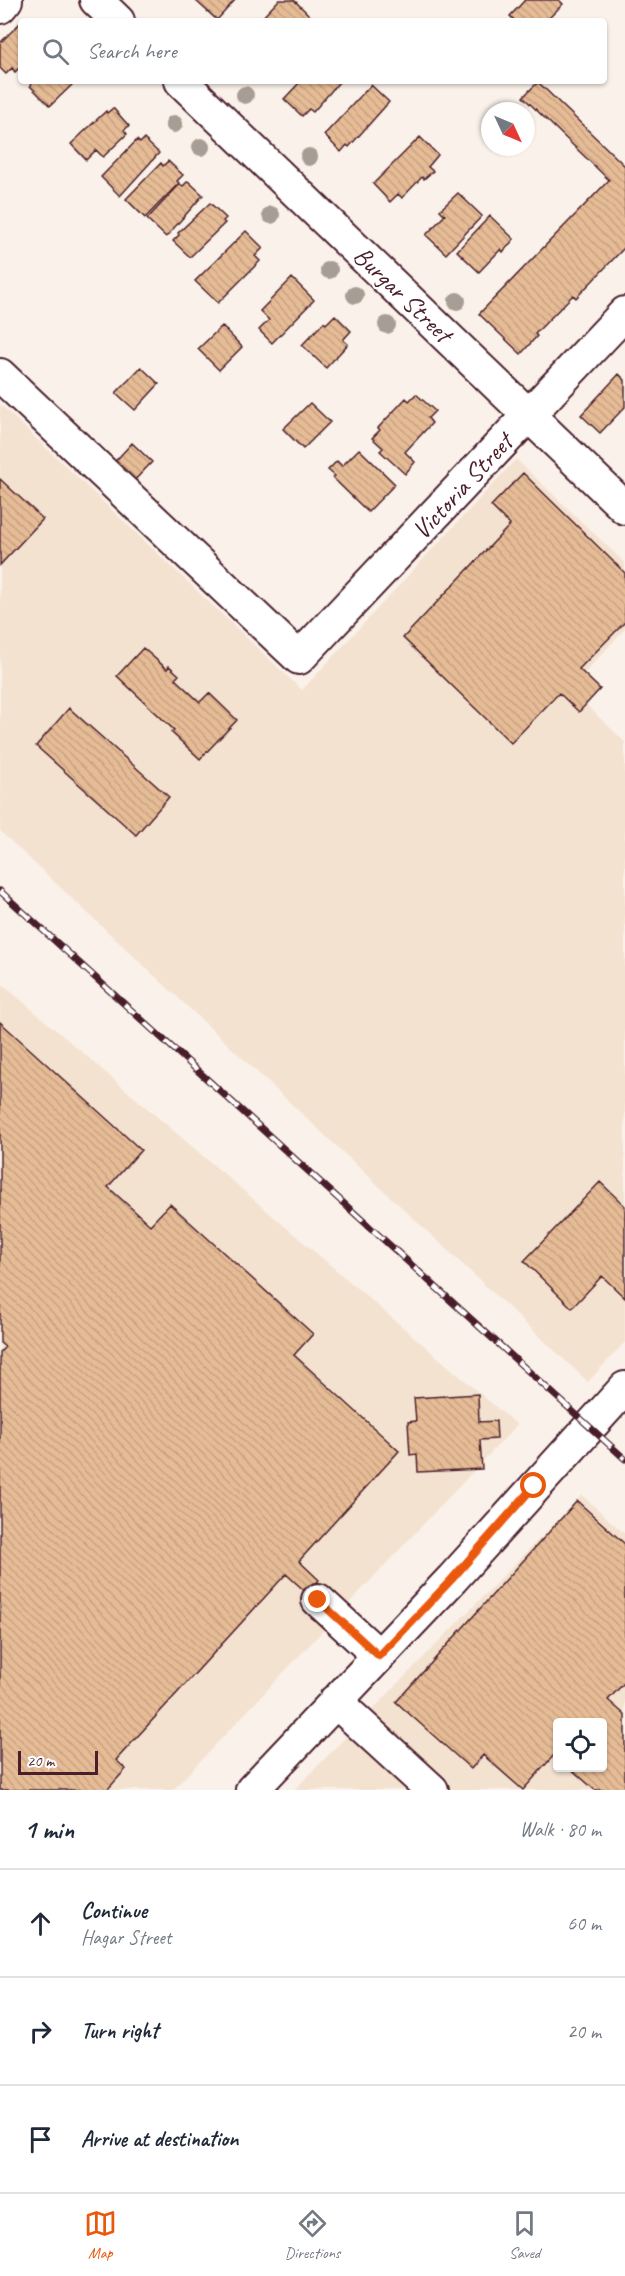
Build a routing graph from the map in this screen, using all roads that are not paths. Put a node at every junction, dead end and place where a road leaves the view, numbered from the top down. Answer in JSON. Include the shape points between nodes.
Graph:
{"nodes":[{"id":1,"x":6,"y":0,"type":"edge"},
{"id":2,"x":96,"y":0,"type":"edge"},
{"id":3,"x":0,"y":7,"type":"edge"},
{"id":4,"x":115,"y":18,"type":"edge"},
{"id":5,"x":184,"y":84,"type":"edge"},
{"id":6,"x":625,"y":314,"type":"edge"},
{"id":7,"x":0,"y":375,"type":"edge"},
{"id":8,"x":529,"y":416,"type":"junction"},
{"id":9,"x":625,"y":508,"type":"edge"},
{"id":10,"x":625,"y":1388,"type":"edge"},
{"id":11,"x":318,"y":1600,"type":"dead end"},
{"id":12,"x":379,"y":1656,"type":"junction"},
{"id":13,"x":335,"y":1701,"type":"junction"},
{"id":14,"x":252,"y":1790,"type":"edge"},
{"id":15,"x":432,"y":1790,"type":"edge"}],
"edges":[{"from":1,"to":3,"type":"street"},
{"from":2,"to":4,"type":"street"},
{"from":5,"to":8,"type":"street","name":"Burgar Street"},
{"from":6,"to":8,"type":"street","name":"Victoria Street"},
{"from":7,"to":8,"type":"street","name":"Victoria Street","via":[[299,658]]},
{"from":8,"to":9,"type":"street","name":"Burgar Street"},
{"from":10,"to":12,"type":"street"},
{"from":11,"to":12,"type":"street"},
{"from":12,"to":13,"type":"street"},
{"from":13,"to":14,"type":"street"},
{"from":13,"to":15,"type":"street"}]}
